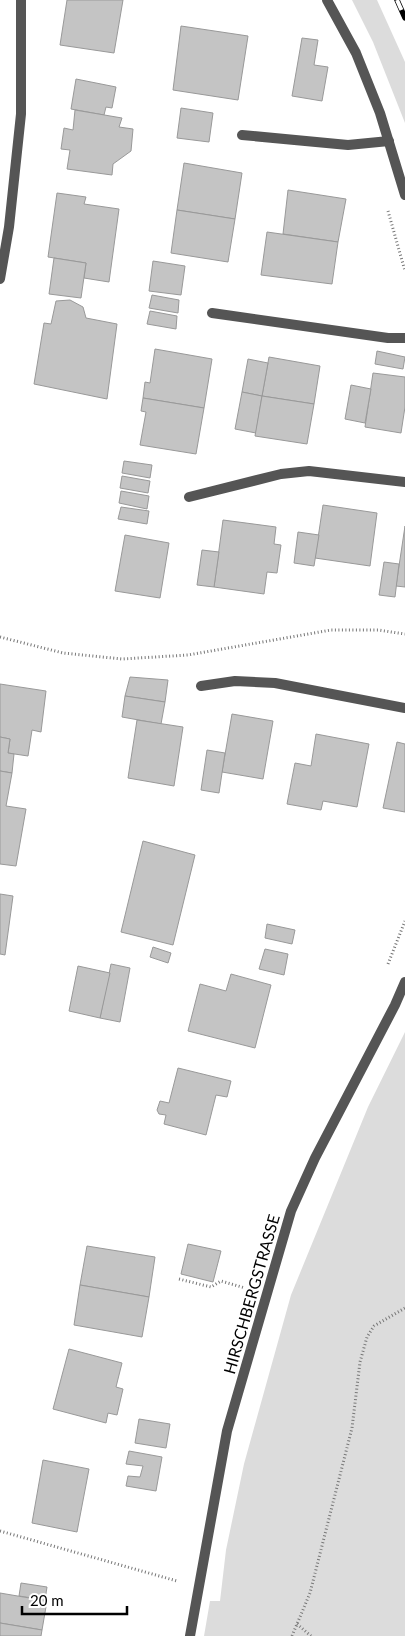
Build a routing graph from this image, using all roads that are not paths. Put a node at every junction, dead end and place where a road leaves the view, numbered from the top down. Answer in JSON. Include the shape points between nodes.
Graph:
{"nodes":[{"id":1,"x":20,"y":0,"type":"edge"},
{"id":2,"x":327,"y":0,"type":"edge"},
{"id":3,"x":242,"y":135,"type":"dead end"},
{"id":4,"x":389,"y":141,"type":"junction"},
{"id":5,"x":405,"y":195,"type":"edge"},
{"id":6,"x":0,"y":279,"type":"edge"},
{"id":7,"x":212,"y":313,"type":"dead end"},
{"id":8,"x":405,"y":338,"type":"edge"},
{"id":9,"x":405,"y":482,"type":"edge"},
{"id":10,"x":189,"y":497,"type":"dead end"},
{"id":11,"x":201,"y":686,"type":"dead end"},
{"id":12,"x":405,"y":708,"type":"edge"},
{"id":13,"x":405,"y":982,"type":"edge"},
{"id":14,"x":190,"y":1636,"type":"edge"}],
"edges":[{"from":1,"to":6,"type":"street","via":[[21,114]]},
{"from":2,"to":4,"type":"street","via":[[356,53]]},
{"from":3,"to":4,"type":"street","via":[[348,144]]},
{"from":4,"to":5,"type":"street"},
{"from":7,"to":8,"type":"street"},
{"from":9,"to":10,"type":"street","via":[[309,471],[280,474]]},
{"from":11,"to":12,"type":"street","via":[[235,681],[275,683]]},
{"from":13,"to":14,"type":"street","name":"HIRSCHBERGSTRASSE","via":[[291,1212],[227,1431]]}]}
